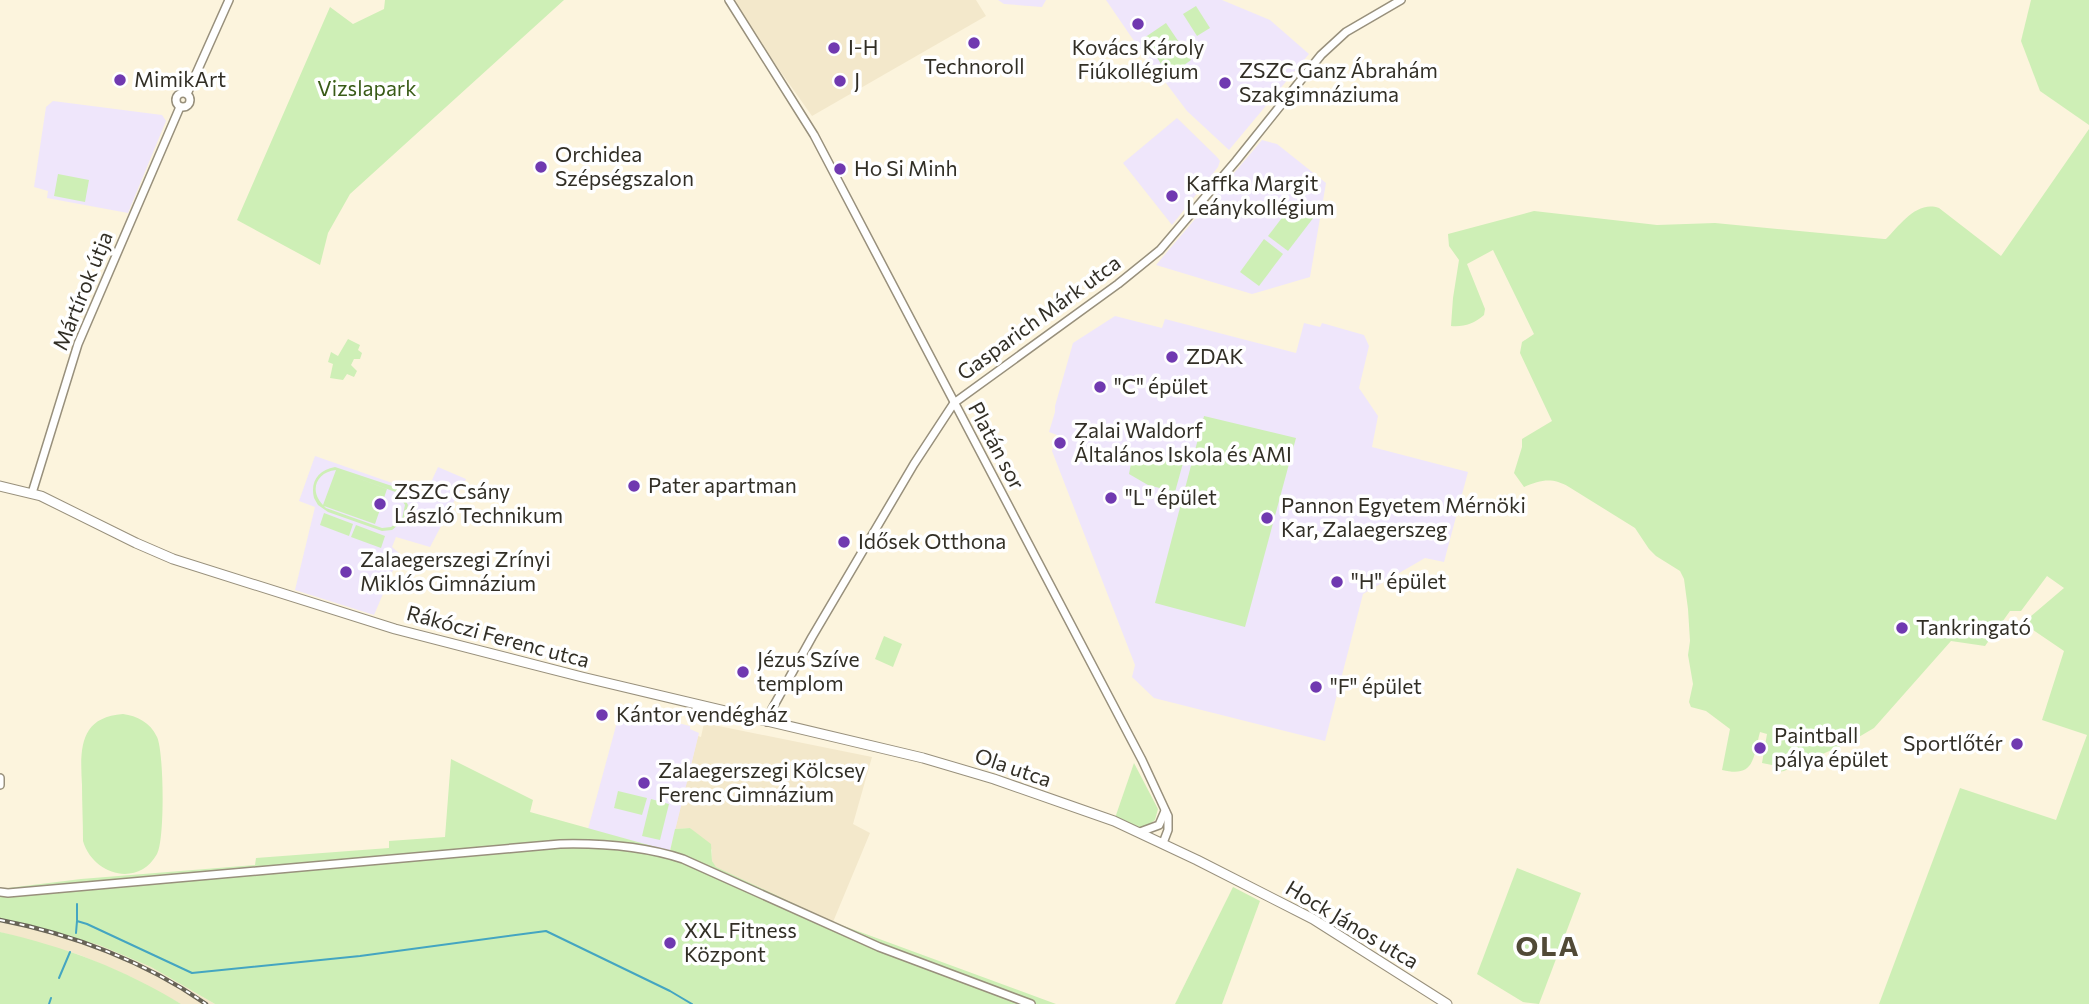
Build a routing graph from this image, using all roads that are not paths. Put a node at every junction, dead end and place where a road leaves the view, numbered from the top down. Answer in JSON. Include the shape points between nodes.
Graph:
{"nodes":[{"id":1,"x":229,"y":0,"type":"edge"},
{"id":2,"x":729,"y":0,"type":"edge"},
{"id":3,"x":1401,"y":0,"type":"edge"},
{"id":4,"x":954,"y":403,"type":"junction"},
{"id":5,"x":0,"y":485,"type":"edge"},
{"id":6,"x":32,"y":493,"type":"junction"},
{"id":7,"x":767,"y":722,"type":"junction"},
{"id":8,"x":0,"y":778,"type":"edge"},
{"id":9,"x":0,"y":785,"type":"edge"},
{"id":10,"x":1165,"y":810,"type":"junction"},
{"id":11,"x":1140,"y":832,"type":"junction"},
{"id":12,"x":1163,"y":843,"type":"junction"},
{"id":13,"x":1237,"y":880,"type":"joint"},
{"id":14,"x":4,"y":893,"type":"edge"},
{"id":15,"x":1031,"y":1004,"type":"edge"},
{"id":16,"x":1447,"y":1004,"type":"edge"}],
"edges":[{"from":1,"to":6,"type":"street","name":"Mártírok útja","via":[[187,94],[189,104],[180,107],[78,344]]},
{"from":2,"to":4,"type":"street","name":"Platán sor","via":[[814,135]]},
{"from":3,"to":4,"type":"street","name":"Gasparich Márk utca","via":[[1346,32],[1321,55],[1160,250]]},
{"from":4,"to":7,"type":"street","name":"Gasparich Márk utca","via":[[812,637]]},
{"from":4,"to":10,"type":"street","name":"Platán sor"},
{"from":5,"to":6,"type":"main road","name":"Rákóczi Ferenc utca"},
{"from":6,"to":7,"type":"main road","name":"Rákóczi Ferenc utca","via":[[151,550],[264,589],[466,648]]},
{"from":7,"to":11,"type":"main road","name":"Ola utca","via":[[950,765]]},
{"from":8,"to":9,"type":"street"},
{"from":10,"to":11,"type":"street","via":[[1158,825]]},
{"from":10,"to":12,"type":"street","name":"Platán sor","via":[[1168,820]]},
{"from":11,"to":12,"type":"main road","name":"Ola utca"},
{"from":12,"to":13,"type":"main road","name":"Ola utca"},
{"from":13,"to":16,"type":"main road","name":"Hock János utca","via":[[1313,919]]},
{"from":14,"to":15,"type":"street","via":[[547,845],[626,846],[683,859],[879,947]]}]}
